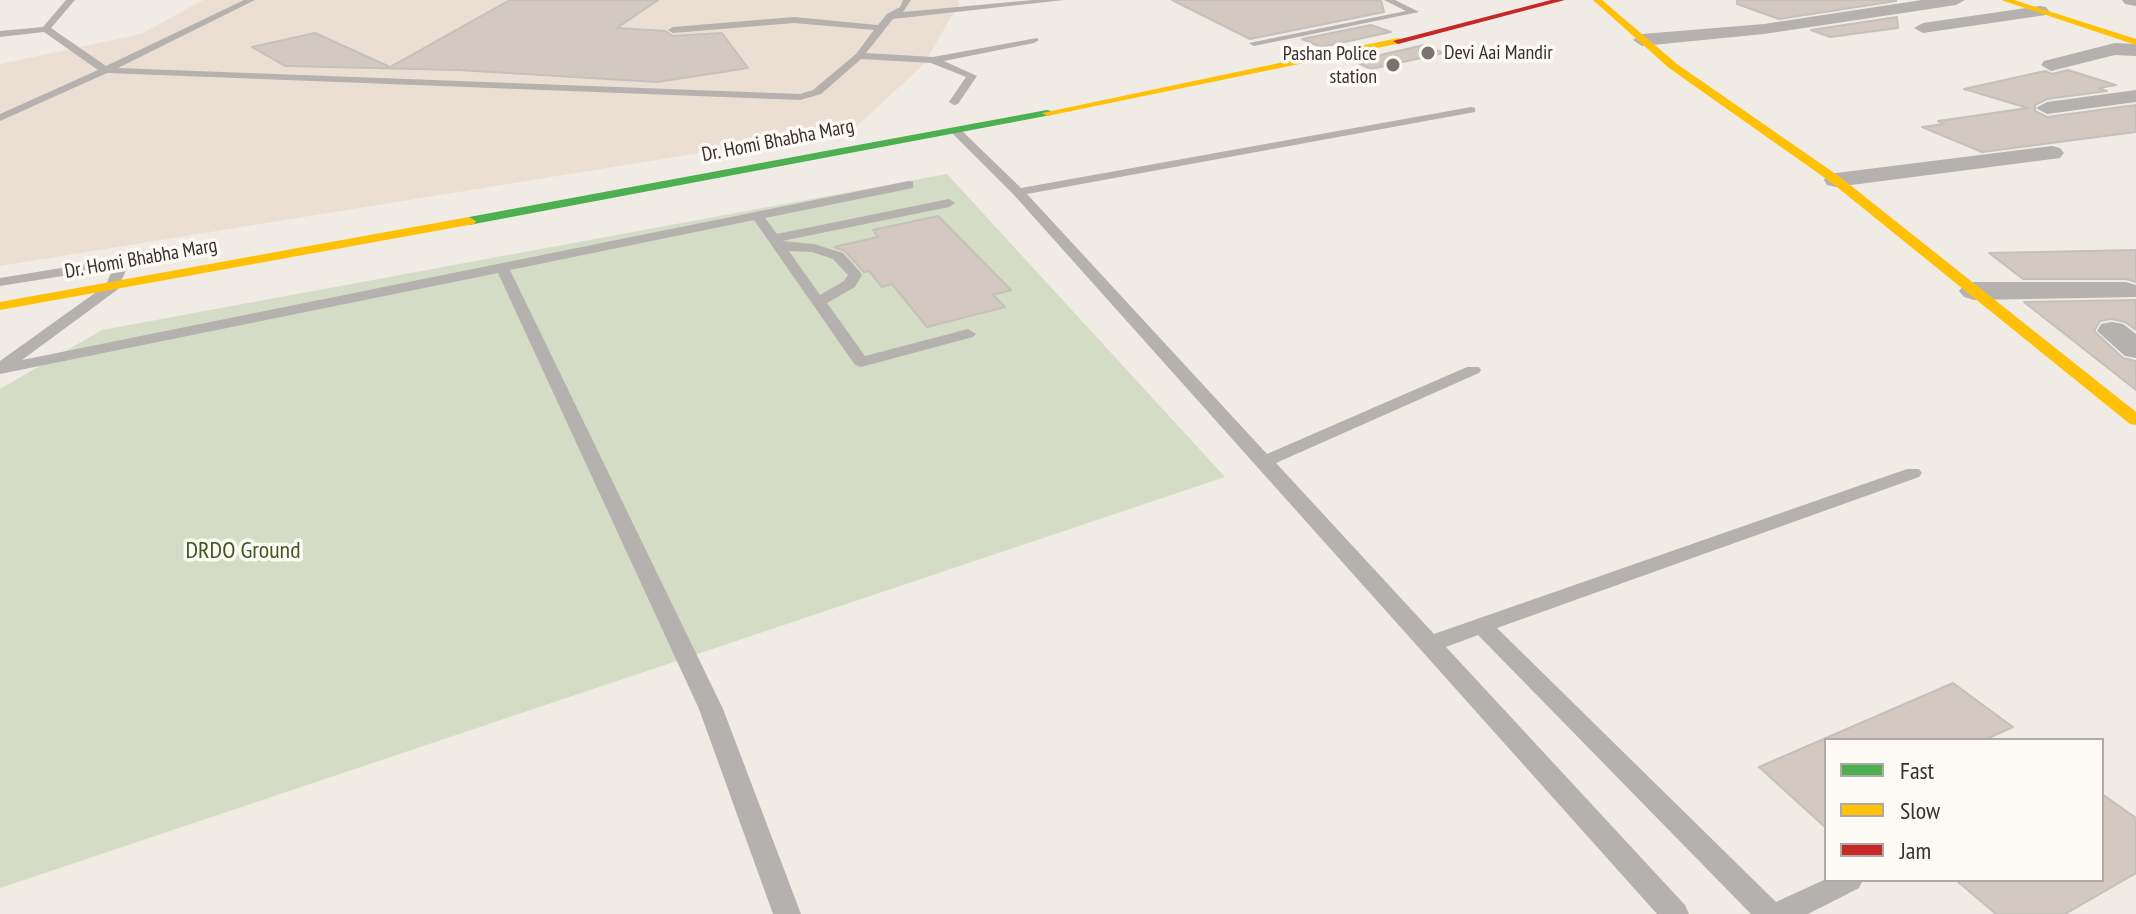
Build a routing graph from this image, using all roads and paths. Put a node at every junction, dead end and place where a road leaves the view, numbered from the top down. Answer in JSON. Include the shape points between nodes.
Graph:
{"nodes":[{"id":1,"x":71,"y":0,"type":"edge"},
{"id":2,"x":251,"y":0,"type":"edge"},
{"id":3,"x":907,"y":0,"type":"edge"},
{"id":4,"x":1060,"y":0,"type":"edge"},
{"id":5,"x":1388,"y":0,"type":"edge"},
{"id":6,"x":1561,"y":0,"type":"edge"},
{"id":7,"x":1597,"y":0,"type":"edge"},
{"id":8,"x":1956,"y":0,"type":"edge"},
{"id":9,"x":2005,"y":0,"type":"edge"},
{"id":10,"x":2040,"y":11,"type":"junction"},
{"id":11,"x":890,"y":16,"type":"junction"},
{"id":12,"x":881,"y":28,"type":"junction"},
{"id":13,"x":1923,"y":28,"type":"dead end"},
{"id":14,"x":46,"y":29,"type":"junction"},
{"id":15,"x":673,"y":30,"type":"dead end"},
{"id":16,"x":0,"y":34,"type":"edge"},
{"id":17,"x":1034,"y":40,"type":"dead end"},
{"id":18,"x":1642,"y":40,"type":"junction"},
{"id":19,"x":2136,"y":42,"type":"edge"},
{"id":20,"x":1254,"y":43,"type":"dead end"},
{"id":21,"x":2136,"y":50,"type":"edge"},
{"id":22,"x":859,"y":56,"type":"junction"},
{"id":23,"x":933,"y":60,"type":"junction"},
{"id":24,"x":2051,"y":65,"type":"dead end"},
{"id":25,"x":105,"y":70,"type":"junction"},
{"id":26,"x":2136,"y":96,"type":"edge"},
{"id":27,"x":954,"y":102,"type":"dead end"},
{"id":28,"x":2047,"y":108,"type":"dead end"},
{"id":29,"x":1471,"y":110,"type":"dead end"},
{"id":30,"x":0,"y":118,"type":"edge"},
{"id":31,"x":955,"y":130,"type":"junction"},
{"id":32,"x":2052,"y":153,"type":"dead end"},
{"id":33,"x":1836,"y":180,"type":"junction"},
{"id":34,"x":909,"y":185,"type":"dead end"},
{"id":35,"x":1018,"y":192,"type":"junction"},
{"id":36,"x":949,"y":203,"type":"dead end"},
{"id":37,"x":757,"y":216,"type":"junction"},
{"id":38,"x":777,"y":243,"type":"junction"},
{"id":39,"x":502,"y":267,"type":"junction"},
{"id":40,"x":0,"y":282,"type":"edge"},
{"id":41,"x":112,"y":287,"type":"junction"},
{"id":42,"x":1974,"y":291,"type":"junction"},
{"id":43,"x":2126,"y":291,"type":"dead end"},
{"id":44,"x":818,"y":302,"type":"junction"},
{"id":45,"x":0,"y":306,"type":"edge"},
{"id":46,"x":968,"y":334,"type":"dead end"},
{"id":47,"x":0,"y":369,"type":"edge"},
{"id":48,"x":1473,"y":370,"type":"dead end"},
{"id":49,"x":2136,"y":420,"type":"edge"},
{"id":50,"x":1264,"y":462,"type":"junction"},
{"id":51,"x":1913,"y":473,"type":"dead end"},
{"id":52,"x":1480,"y":624,"type":"junction"},
{"id":53,"x":1430,"y":644,"type":"junction"},
{"id":54,"x":1846,"y":882,"type":"edge"},
{"id":55,"x":787,"y":914,"type":"edge"},
{"id":56,"x":1675,"y":914,"type":"edge"},
{"id":57,"x":1769,"y":914,"type":"edge"},
{"id":58,"x":1780,"y":914,"type":"edge"}],
"edges":[{"from":1,"to":14,"type":"lane"},
{"from":2,"to":25,"type":"lane"},
{"from":3,"to":11,"type":"lane"},
{"from":4,"to":11,"type":"lane"},
{"from":5,"to":20,"type":"lane","via":[[1415,12]]},
{"from":6,"to":31,"type":"main road","name":"Dr. Homi Bhabha Marg","via":[[1214,81]]},
{"from":7,"to":18,"type":"main road"},
{"from":8,"to":18,"type":"street","via":[[1764,29]]},
{"from":9,"to":10,"type":"main road"},
{"from":10,"to":13,"type":"street"},
{"from":10,"to":19,"type":"main road"},
{"from":11,"to":12,"type":"lane"},
{"from":12,"to":15,"type":"lane","via":[[794,20]]},
{"from":12,"to":22,"type":"lane"},
{"from":14,"to":16,"type":"lane"},
{"from":14,"to":25,"type":"lane"},
{"from":17,"to":23,"type":"lane"},
{"from":18,"to":33,"type":"main road"},
{"from":21,"to":24,"type":"street","via":[[2115,49]]},
{"from":22,"to":23,"type":"lane"},
{"from":22,"to":25,"type":"lane","via":[[817,92],[792,97]]},
{"from":23,"to":27,"type":"lane","via":[[972,76]]},
{"from":25,"to":30,"type":"lane"},
{"from":26,"to":28,"type":"street"},
{"from":29,"to":35,"type":"lane"},
{"from":31,"to":35,"type":"lane"},
{"from":31,"to":41,"type":"main road","name":"Dr. Homi Bhabha Marg"},
{"from":32,"to":33,"type":"street"},
{"from":33,"to":42,"type":"main road"},
{"from":34,"to":37,"type":"lane"},
{"from":35,"to":50,"type":"lane"},
{"from":36,"to":38,"type":"lane"},
{"from":37,"to":38,"type":"lane"},
{"from":37,"to":39,"type":"lane"},
{"from":38,"to":44,"type":"lane"},
{"from":38,"to":44,"type":"lane","via":[[838,256],[855,275],[850,284]]},
{"from":39,"to":47,"type":"lane"},
{"from":39,"to":55,"type":"lane","via":[[711,709]]},
{"from":40,"to":41,"type":"lane","via":[[123,262]]},
{"from":41,"to":45,"type":"main road","name":"Dr. Homi Bhabha Marg"},
{"from":41,"to":47,"type":"lane"},
{"from":42,"to":43,"type":"street"},
{"from":42,"to":49,"type":"main road"},
{"from":44,"to":46,"type":"lane","via":[[861,362]]},
{"from":48,"to":50,"type":"lane"},
{"from":50,"to":53,"type":"lane"},
{"from":51,"to":52,"type":"lane"},
{"from":52,"to":53,"type":"lane"},
{"from":52,"to":57,"type":"lane"},
{"from":53,"to":56,"type":"lane"},
{"from":54,"to":58,"type":"lane"}]}
